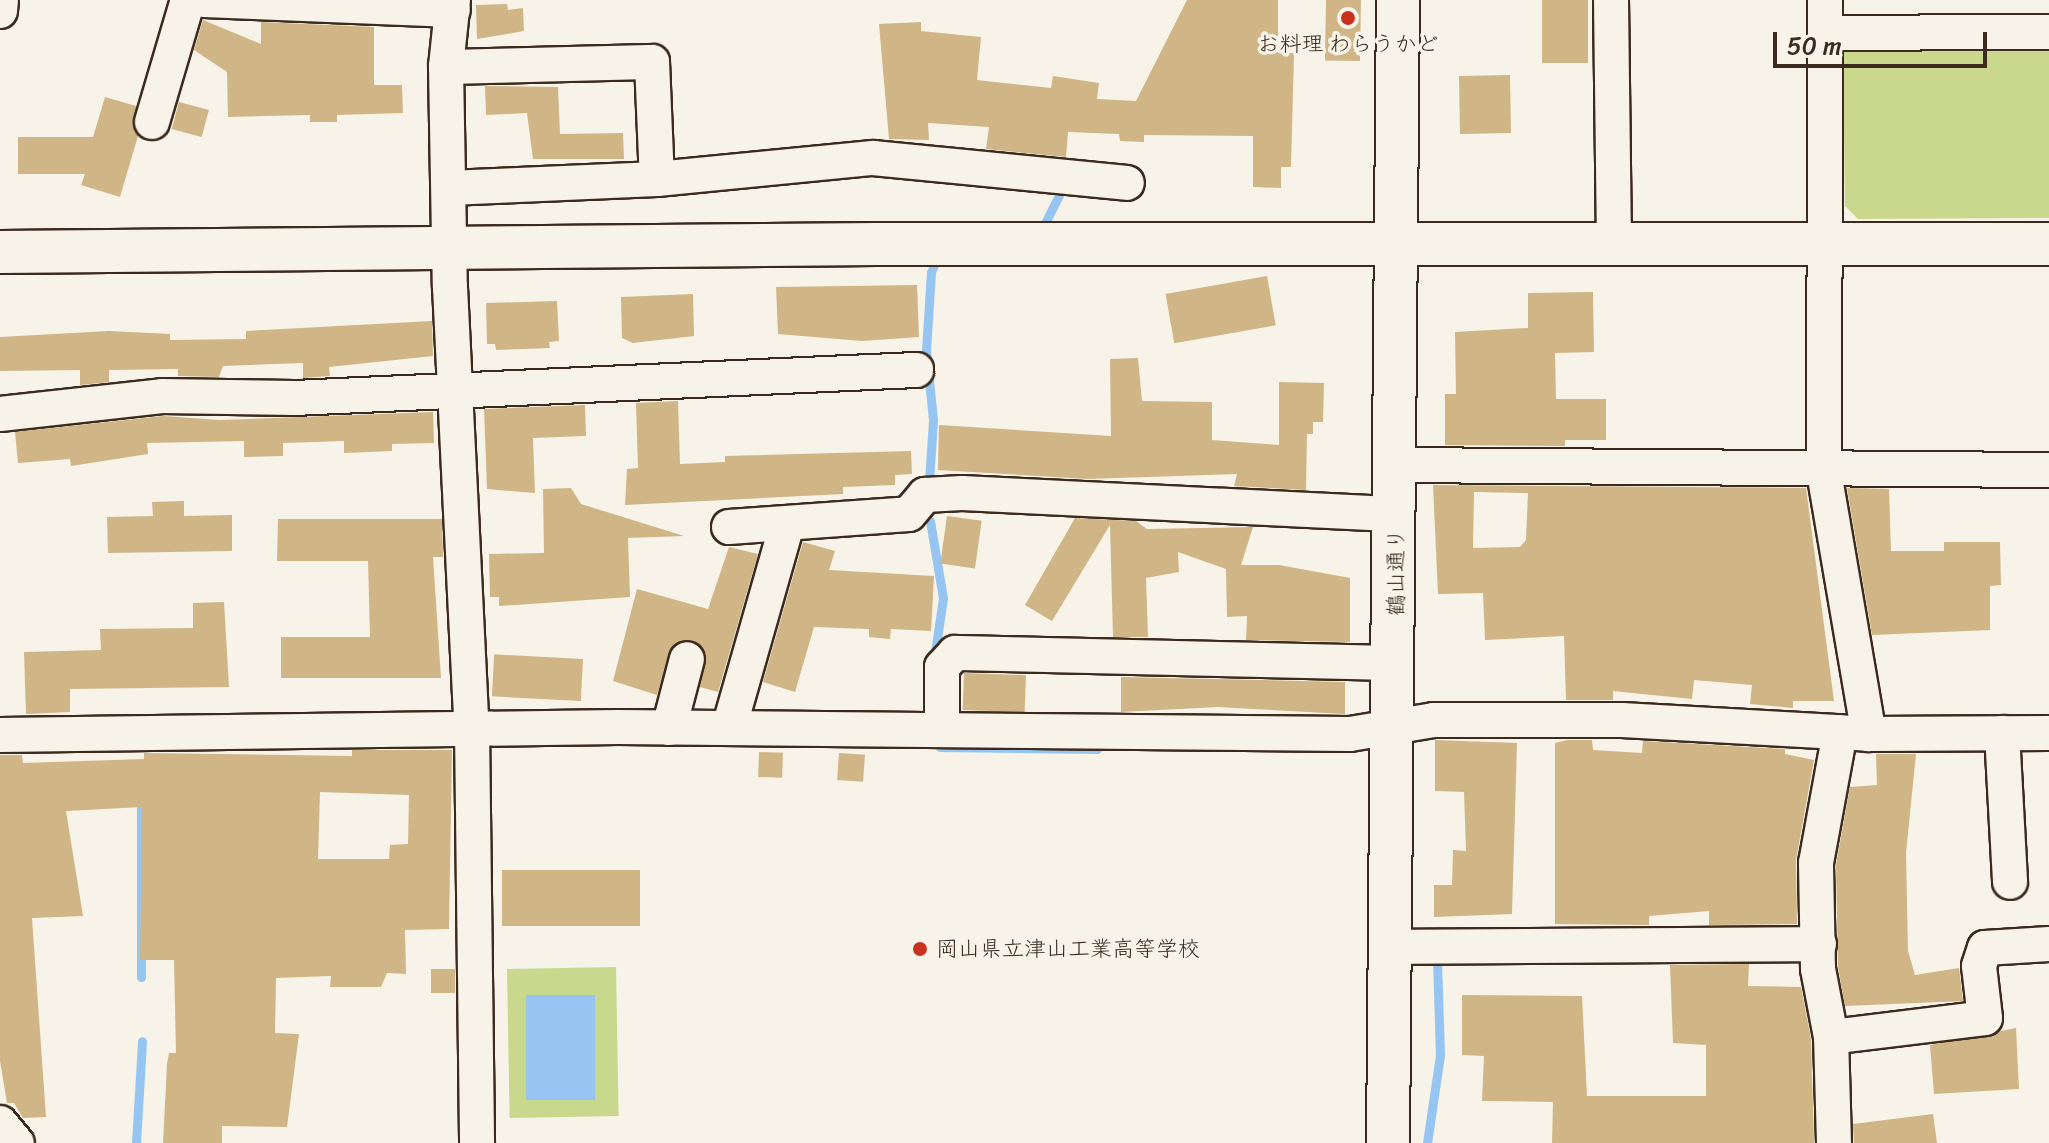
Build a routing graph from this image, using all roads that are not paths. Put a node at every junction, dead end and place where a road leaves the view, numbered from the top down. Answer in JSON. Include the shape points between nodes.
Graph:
{"nodes":[{"id":1,"x":1,"y":0,"type":"edge"},
{"id":2,"x":188,"y":0,"type":"edge"},
{"id":3,"x":204,"y":0,"type":"edge"},
{"id":4,"x":1398,"y":0,"type":"edge"},
{"id":5,"x":1611,"y":0,"type":"edge"},
{"id":6,"x":453,"y":5,"type":"edge"},
{"id":7,"x":0,"y":11,"type":"edge"},
{"id":8,"x":1826,"y":17,"type":"edge"},
{"id":9,"x":2049,"y":32,"type":"edge"},
{"id":10,"x":446,"y":67,"type":"junction"},
{"id":11,"x":152,"y":122,"type":"dead end"},
{"id":12,"x":657,"y":179,"type":"junction"},
{"id":13,"x":1127,"y":183,"type":"dead end"},
{"id":14,"x":449,"y":188,"type":"junction"},
{"id":15,"x":1396,"y":242,"type":"junction"},
{"id":16,"x":1614,"y":242,"type":"junction"},
{"id":17,"x":2049,"y":244,"type":"edge"},
{"id":18,"x":450,"y":246,"type":"junction"},
{"id":19,"x":1823,"y":247,"type":"junction"},
{"id":20,"x":0,"y":252,"type":"edge"},
{"id":21,"x":916,"y":370,"type":"dead end"},
{"id":22,"x":456,"y":391,"type":"junction"},
{"id":23,"x":0,"y":414,"type":"edge"},
{"id":24,"x":1395,"y":465,"type":"junction"},
{"id":25,"x":2049,"y":470,"type":"edge"},
{"id":26,"x":1824,"y":472,"type":"junction"},
{"id":27,"x":1395,"y":514,"type":"junction"},
{"id":28,"x":787,"y":524,"type":"junction"},
{"id":29,"x":729,"y":527,"type":"dead end"},
{"id":30,"x":687,"y":659,"type":"dead end"},
{"id":31,"x":1396,"y":663,"type":"junction"},
{"id":32,"x":1396,"y":723,"type":"junction"},
{"id":33,"x":669,"y":728,"type":"junction"},
{"id":34,"x":729,"y":728,"type":"junction"},
{"id":35,"x":472,"y":729,"type":"junction"},
{"id":36,"x":942,"y":730,"type":"junction"},
{"id":37,"x":1855,"y":733,"type":"junction"},
{"id":38,"x":2002,"y":733,"type":"junction"},
{"id":39,"x":2049,"y":733,"type":"edge"},
{"id":40,"x":0,"y":735,"type":"edge"},
{"id":41,"x":2010,"y":882,"type":"dead end"},
{"id":42,"x":1819,"y":944,"type":"junction"},
{"id":43,"x":2049,"y":944,"type":"edge"},
{"id":44,"x":1391,"y":947,"type":"junction"},
{"id":45,"x":1831,"y":1037,"type":"junction"},
{"id":46,"x":0,"y":1123,"type":"edge"},
{"id":47,"x":17,"y":1143,"type":"edge"},
{"id":48,"x":477,"y":1143,"type":"edge"},
{"id":49,"x":1388,"y":1143,"type":"edge"},
{"id":50,"x":1834,"y":1143,"type":"edge"}],
"edges":[{"from":1,"to":7,"type":"street"},
{"from":2,"to":11,"type":"street"},
{"from":3,"to":6,"type":"street"},
{"from":4,"to":15,"type":"street","name":"鶴山通り"},
{"from":5,"to":16,"type":"street"},
{"from":6,"to":10,"type":"street"},
{"from":8,"to":9,"type":"street"},
{"from":8,"to":19,"type":"street"},
{"from":10,"to":12,"type":"street","via":[[652,62]]},
{"from":10,"to":14,"type":"street"},
{"from":12,"to":13,"type":"street","via":[[873,158]]},
{"from":12,"to":14,"type":"street"},
{"from":14,"to":18,"type":"street"},
{"from":15,"to":16,"type":"street"},
{"from":15,"to":18,"type":"street"},
{"from":15,"to":24,"type":"street","name":"鶴山通り"},
{"from":16,"to":19,"type":"street"},
{"from":17,"to":19,"type":"street"},
{"from":18,"to":20,"type":"street"},
{"from":18,"to":22,"type":"street"},
{"from":19,"to":26,"type":"street"},
{"from":21,"to":22,"type":"street"},
{"from":22,"to":23,"type":"street","via":[[162,396]]},
{"from":22,"to":35,"type":"street"},
{"from":24,"to":26,"type":"street"},
{"from":24,"to":27,"type":"street","name":"鶴山通り"},
{"from":25,"to":26,"type":"street"},
{"from":26,"to":37,"type":"street"},
{"from":27,"to":28,"type":"street","via":[[962,493],[925,495],[909,514]]},
{"from":27,"to":31,"type":"street","name":"鶴山通り"},
{"from":28,"to":29,"type":"street"},
{"from":28,"to":34,"type":"street"},
{"from":30,"to":33,"type":"street"},
{"from":31,"to":32,"type":"street","name":"鶴山通り"},
{"from":31,"to":36,"type":"street","via":[[955,653],[942,667]]},
{"from":32,"to":36,"type":"street","via":[[1350,734]]},
{"from":32,"to":37,"type":"street","via":[[1622,720]]},
{"from":32,"to":44,"type":"street","name":"鶴山通り"},
{"from":33,"to":34,"type":"street"},
{"from":33,"to":35,"type":"street"},
{"from":34,"to":36,"type":"street"},
{"from":35,"to":40,"type":"street"},
{"from":35,"to":48,"type":"street"},
{"from":37,"to":38,"type":"street"},
{"from":37,"to":42,"type":"street","via":[[1816,863]]},
{"from":38,"to":39,"type":"street"},
{"from":38,"to":41,"type":"street"},
{"from":42,"to":44,"type":"street"},
{"from":42,"to":45,"type":"street","via":[[1820,996]]},
{"from":43,"to":45,"type":"street","via":[[1985,948],[1979,966],[1985,1018]]},
{"from":44,"to":49,"type":"street","name":"鶴山通り"},
{"from":45,"to":50,"type":"street"},
{"from":46,"to":47,"type":"street"}]}
